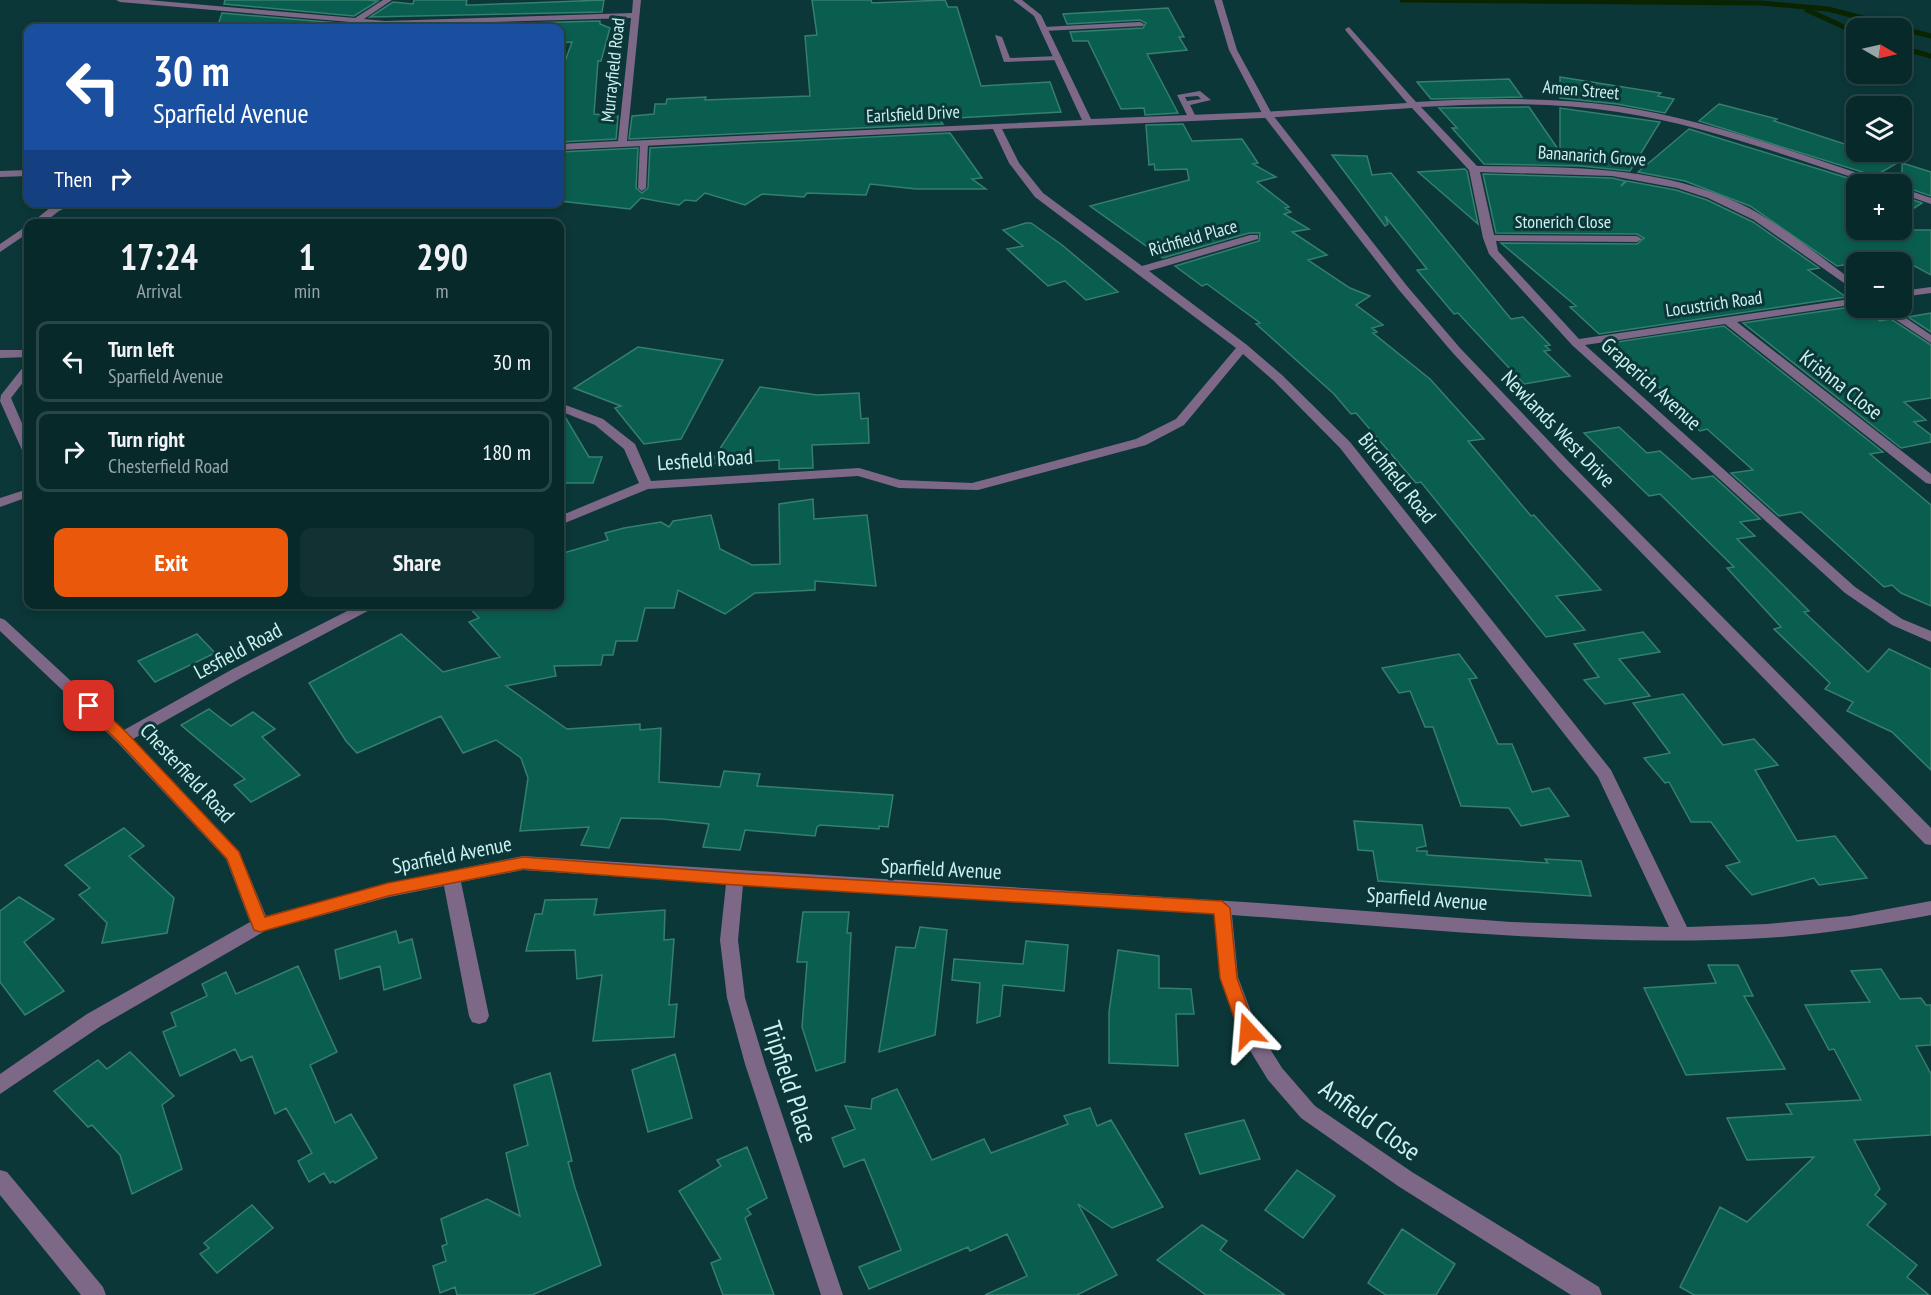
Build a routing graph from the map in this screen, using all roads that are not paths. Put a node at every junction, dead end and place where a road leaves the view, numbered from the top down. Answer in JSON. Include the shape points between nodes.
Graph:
{"nodes":[{"id":1,"x":120,"y":0,"type":"edge"},
{"id":2,"x":199,"y":0,"type":"edge"},
{"id":3,"x":388,"y":0,"type":"edge"},
{"id":4,"x":637,"y":0,"type":"edge"},
{"id":5,"x":1017,"y":0,"type":"edge"},
{"id":6,"x":1218,"y":0,"type":"edge"},
{"id":7,"x":188,"y":6,"type":"junction"},
{"id":8,"x":635,"y":15,"type":"junction"},
{"id":9,"x":358,"y":20,"type":"junction"},
{"id":10,"x":1140,"y":24,"type":"dead end"},
{"id":11,"x":1044,"y":29,"type":"junction"},
{"id":12,"x":1349,"y":29,"type":"dead end"},
{"id":13,"x":998,"y":37,"type":"dead end"},
{"id":14,"x":1058,"y":58,"type":"junction"},
{"id":15,"x":1007,"y":60,"type":"junction"},
{"id":16,"x":1014,"y":72,"type":"dead end"},
{"id":17,"x":1184,"y":104,"type":"dead end"},
{"id":18,"x":1414,"y":105,"type":"junction"},
{"id":19,"x":1268,"y":115,"type":"junction"},
{"id":20,"x":1192,"y":117,"type":"junction"},
{"id":21,"x":1087,"y":121,"type":"junction"},
{"id":22,"x":996,"y":126,"type":"junction"},
{"id":23,"x":644,"y":143,"type":"junction"},
{"id":24,"x":621,"y":144,"type":"junction"},
{"id":25,"x":564,"y":147,"type":"edge"},
{"id":26,"x":1474,"y":169,"type":"junction"},
{"id":27,"x":24,"y":173,"type":"edge"},
{"id":28,"x":0,"y":174,"type":"edge"},
{"id":29,"x":1850,"y":174,"type":"edge"},
{"id":30,"x":642,"y":188,"type":"dead end"},
{"id":31,"x":1912,"y":194,"type":"edge"},
{"id":32,"x":1931,"y":201,"type":"edge"},
{"id":33,"x":60,"y":207,"type":"edge"},
{"id":34,"x":42,"y":219,"type":"edge"},
{"id":35,"x":24,"y":231,"type":"edge"},
{"id":36,"x":1254,"y":237,"type":"dead end"},
{"id":37,"x":1488,"y":238,"type":"junction"},
{"id":38,"x":1637,"y":239,"type":"dead end"},
{"id":39,"x":0,"y":249,"type":"edge"},
{"id":40,"x":1141,"y":270,"type":"junction"},
{"id":41,"x":1846,"y":281,"type":"edge"},
{"id":42,"x":1931,"y":290,"type":"edge"},
{"id":43,"x":1912,"y":293,"type":"edge"},
{"id":44,"x":1846,"y":303,"type":"edge"},
{"id":45,"x":1899,"y":318,"type":"edge"},
{"id":46,"x":1727,"y":320,"type":"junction"},
{"id":47,"x":1931,"y":340,"type":"edge"},
{"id":48,"x":1576,"y":343,"type":"junction"},
{"id":49,"x":1243,"y":347,"type":"junction"},
{"id":50,"x":0,"y":354,"type":"edge"},
{"id":51,"x":24,"y":354,"type":"edge"},
{"id":52,"x":24,"y":374,"type":"edge"},
{"id":53,"x":564,"y":408,"type":"edge"},
{"id":54,"x":24,"y":441,"type":"edge"},
{"id":55,"x":1931,"y":480,"type":"edge"},
{"id":56,"x":646,"y":485,"type":"junction"},
{"id":57,"x":24,"y":494,"type":"edge"},
{"id":58,"x":0,"y":503,"type":"edge"},
{"id":59,"x":564,"y":519,"type":"edge"},
{"id":60,"x":364,"y":609,"type":"edge"},
{"id":61,"x":1,"y":625,"type":"edge"},
{"id":62,"x":1931,"y":637,"type":"edge"},
{"id":63,"x":123,"y":738,"type":"junction"},
{"id":64,"x":1931,"y":839,"type":"edge"},
{"id":65,"x":451,"y":878,"type":"junction"},
{"id":66,"x":735,"y":879,"type":"junction"},
{"id":67,"x":1222,"y":908,"type":"junction"},
{"id":68,"x":1931,"y":908,"type":"edge"},
{"id":69,"x":260,"y":925,"type":"junction"},
{"id":70,"x":1681,"y":932,"type":"junction"},
{"id":71,"x":479,"y":1016,"type":"dead end"},
{"id":72,"x":0,"y":1085,"type":"edge"},
{"id":73,"x":0,"y":1179,"type":"edge"},
{"id":74,"x":95,"y":1295,"type":"edge"},
{"id":75,"x":832,"y":1295,"type":"edge"},
{"id":76,"x":1591,"y":1295,"type":"edge"}],
"edges":[{"from":1,"to":7,"type":"street"},
{"from":2,"to":7,"type":"street"},
{"from":3,"to":9,"type":"street"},
{"from":4,"to":8,"type":"street","name":"Murrayfield Road"},
{"from":5,"to":11,"type":"street","via":[[1037,15]]},
{"from":6,"to":19,"type":"street","name":"Newlands West Drive","via":[[1233,50]]},
{"from":7,"to":9,"type":"street"},
{"from":8,"to":9,"type":"street","via":[[414,24]]},
{"from":8,"to":24,"type":"street","name":"Murrayfield Road"},
{"from":10,"to":11,"type":"lane"},
{"from":11,"to":14,"type":"street"},
{"from":12,"to":18,"type":"street"},
{"from":13,"to":15,"type":"lane"},
{"from":14,"to":15,"type":"lane"},
{"from":14,"to":21,"type":"street"},
{"from":15,"to":16,"type":"lane"},
{"from":17,"to":20,"type":"lane"},
{"from":18,"to":19,"type":"street","name":"Amen Street"},
{"from":18,"to":26,"type":"street"},
{"from":18,"to":29,"type":"street","name":"Amen Street","via":[[1541,102],[1618,109],[1706,128]]},
{"from":19,"to":20,"type":"street","name":"Earlsfield Drive"},
{"from":19,"to":64,"type":"street","name":"Newlands West Drive","via":[[1456,350]]},
{"from":20,"to":21,"type":"street","name":"Earlsfield Drive"},
{"from":21,"to":22,"type":"street","name":"Earlsfield Drive"},
{"from":22,"to":23,"type":"street","name":"Earlsfield Drive"},
{"from":22,"to":40,"type":"street","name":"Birchfield Road","via":[[1008,156],[1040,195]]},
{"from":23,"to":24,"type":"street","name":"Earlsfield Drive"},
{"from":23,"to":30,"type":"lane"},
{"from":24,"to":25,"type":"street","name":"Earlsfield Drive"},
{"from":26,"to":37,"type":"street","name":"Graperich Avenue"},
{"from":26,"to":41,"type":"street","name":"Bananarich Grove","via":[[1593,170],[1684,186],[1746,212]]},
{"from":27,"to":28,"type":"street"},
{"from":31,"to":32,"type":"street"},
{"from":33,"to":34,"type":"street"},
{"from":35,"to":39,"type":"street"},
{"from":36,"to":40,"type":"street","name":"Richfield Place"},
{"from":37,"to":38,"type":"street","name":"Stonerich Close"},
{"from":37,"to":48,"type":"street","name":"Graperich Avenue","via":[[1493,252]]},
{"from":40,"to":49,"type":"street","name":"Birchfield Road"},
{"from":42,"to":43,"type":"street"},
{"from":44,"to":46,"type":"street","name":"Locustrich Road"},
{"from":45,"to":47,"type":"street"},
{"from":46,"to":48,"type":"street","name":"Locustrich Road"},
{"from":46,"to":55,"type":"street","name":"Krishna Close"},
{"from":48,"to":62,"type":"street","name":"Graperich Avenue","via":[[1850,590],[1897,622]]},
{"from":49,"to":56,"type":"street","name":"Lesfield Road","via":[[1180,422],[1142,442],[972,487],[899,484],[859,471]]},
{"from":49,"to":70,"type":"street","name":"Birchfield Road","via":[[1345,445],[1605,774]]},
{"from":50,"to":51,"type":"street"},
{"from":52,"to":54,"type":"street","via":[[5,398]]},
{"from":53,"to":56,"type":"street","via":[[600,422],[630,447]]},
{"from":56,"to":59,"type":"street","name":"Lesfield Road"},
{"from":57,"to":58,"type":"street"},
{"from":60,"to":63,"type":"street","name":"Lesfield Road","via":[[236,674]]},
{"from":61,"to":63,"type":"street","name":"Chesterfield Road"},
{"from":63,"to":69,"type":"street","name":"Chesterfield Road","via":[[234,856]]},
{"from":65,"to":66,"type":"street","name":"Sparfield Avenue","via":[[523,863]]},
{"from":65,"to":69,"type":"street","name":"Sparfield Avenue","via":[[388,890]]},
{"from":65,"to":71,"type":"street"},
{"from":66,"to":67,"type":"street","name":"Sparfield Avenue"},
{"from":66,"to":75,"type":"street","name":"Tripfield Place","via":[[729,940],[736,998]]},
{"from":67,"to":70,"type":"street","name":"Sparfield Avenue","via":[[1571,932]]},
{"from":67,"to":76,"type":"street","name":"Anfield Close","via":[[1229,978],[1248,1031],[1275,1074],[1308,1112],[1405,1179]]},
{"from":68,"to":70,"type":"street","name":"Sparfield Avenue","via":[[1883,919],[1781,931]]},
{"from":69,"to":72,"type":"street","name":"Sparfield Avenue","via":[[94,1020]]},
{"from":73,"to":74,"type":"street"}]}
